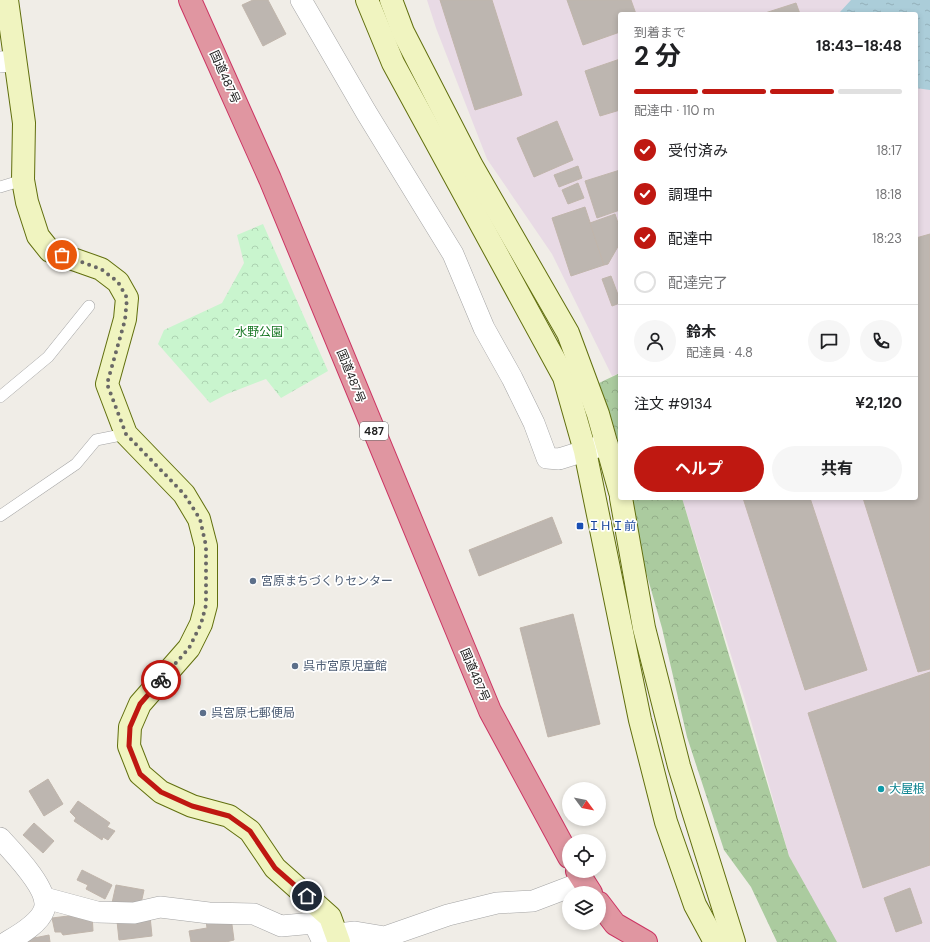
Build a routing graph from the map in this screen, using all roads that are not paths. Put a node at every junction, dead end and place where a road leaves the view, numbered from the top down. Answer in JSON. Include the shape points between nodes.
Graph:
{"nodes":[{"id":1,"x":6,"y":0,"type":"edge"},
{"id":2,"x":190,"y":0,"type":"edge"},
{"id":3,"x":301,"y":0,"type":"edge"},
{"id":4,"x":367,"y":0,"type":"edge"},
{"id":5,"x":391,"y":0,"type":"edge"},
{"id":6,"x":7,"y":61,"type":"edge"},
{"id":7,"x":23,"y":180,"type":"junction"},
{"id":8,"x":0,"y":187,"type":"edge"},
{"id":9,"x":89,"y":306,"type":"dead end"},
{"id":10,"x":0,"y":397,"type":"edge"},
{"id":11,"x":126,"y":434,"type":"junction"},
{"id":12,"x":606,"y":444,"type":"junction"},
{"id":13,"x":585,"y":451,"type":"junction"},
{"id":14,"x":618,"y":485,"type":"edge"},
{"id":15,"x":621,"y":500,"type":"edge"},
{"id":16,"x":0,"y":516,"type":"edge"},
{"id":17,"x":0,"y":838,"type":"edge"},
{"id":18,"x":562,"y":844,"type":"edge"},
{"id":19,"x":584,"y":882,"type":"edge"},
{"id":20,"x":45,"y":898,"type":"junction"},
{"id":21,"x":606,"y":913,"type":"edge"},
{"id":22,"x":620,"y":933,"type":"edge"},
{"id":23,"x":333,"y":939,"type":"edge"},
{"id":24,"x":7,"y":942,"type":"edge"},
{"id":25,"x":646,"y":942,"type":"edge"},
{"id":26,"x":715,"y":942,"type":"edge"},
{"id":27,"x":734,"y":942,"type":"edge"}],
"edges":[{"from":1,"to":6,"type":"street"},
{"from":2,"to":18,"type":"highway","name":"国道487号","number":"487","via":[[270,179],[490,711]]},
{"from":3,"to":13,"type":"street","via":[[362,106],[453,254],[484,328],[534,423],[547,458],[559,460]]},
{"from":4,"to":13,"type":"street","via":[[393,63],[564,377]]},
{"from":5,"to":12,"type":"street","via":[[403,32],[472,166],[568,333],[598,414]]},
{"from":6,"to":7,"type":"street","via":[[24,123]]},
{"from":7,"to":8,"type":"lane"},
{"from":7,"to":11,"type":"street","via":[[26,202],[38,236],[50,251],[101,269],[118,282],[127,298],[125,320],[107,384]]},
{"from":9,"to":10,"type":"lane","via":[[48,357]]},
{"from":11,"to":16,"type":"lane","via":[[96,440],[76,464]]},
{"from":11,"to":23,"type":"street","via":[[184,494],[200,519],[206,546],[206,605],[201,624],[189,648],[140,704],[130,727],[129,746],[140,774],[161,792],[192,806],[229,816],[250,831],[275,868],[330,917]]},
{"from":12,"to":13,"type":"street"},
{"from":12,"to":14,"type":"street"},
{"from":13,"to":26,"type":"street","via":[[640,720],[666,822],[695,905]]},
{"from":15,"to":27,"type":"street","via":[[644,628],[677,758]]},
{"from":17,"to":20,"type":"street","via":[[18,858]]},
{"from":19,"to":23,"type":"street","via":[[533,901],[497,903],[448,915],[385,937],[355,932]]},
{"from":20,"to":23,"type":"street","via":[[97,912],[134,913],[160,907],[209,913],[254,914],[281,926],[314,923]]},
{"from":20,"to":24,"type":"street","via":[[44,910],[28,929]]},
{"from":21,"to":22,"type":"highway"},
{"from":22,"to":25,"type":"highway"}]}
